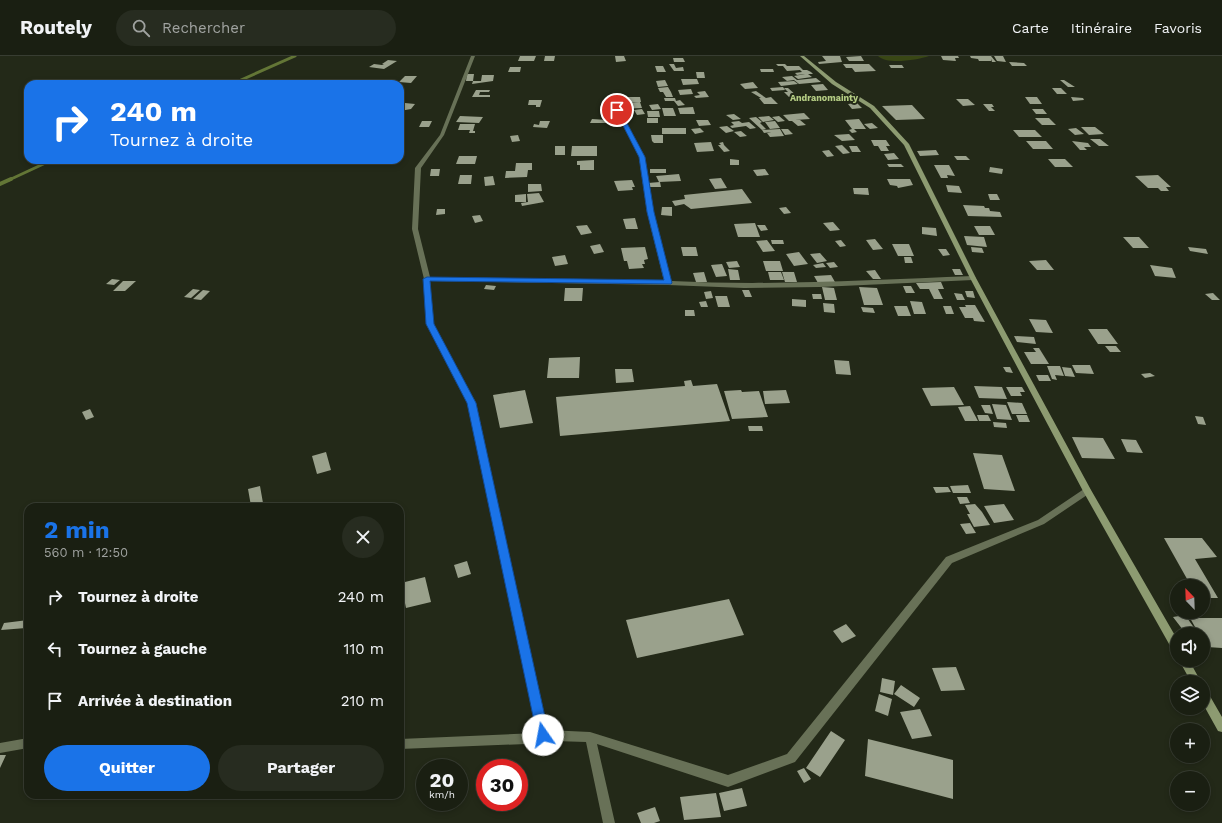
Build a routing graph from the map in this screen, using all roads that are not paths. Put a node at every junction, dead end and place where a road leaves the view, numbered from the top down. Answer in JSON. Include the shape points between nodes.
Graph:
{"nodes":[{"id":1,"x":473,"y":56,"type":"edge"},
{"id":2,"x":802,"y":56,"type":"edge"},
{"id":3,"x":611,"y":98,"type":"dead end"},
{"id":4,"x":973,"y":278,"type":"junction"},
{"id":5,"x":427,"y":279,"type":"junction"},
{"id":6,"x":668,"y":283,"type":"junction"},
{"id":7,"x":1087,"y":491,"type":"junction"},
{"id":8,"x":1170,"y":636,"type":"edge"},
{"id":9,"x":1210,"y":706,"type":"edge"},
{"id":10,"x":1222,"y":727,"type":"edge"},
{"id":11,"x":590,"y":737,"type":"junction"},
{"id":12,"x":404,"y":744,"type":"edge"},
{"id":13,"x":24,"y":745,"type":"edge"},
{"id":14,"x":0,"y":748,"type":"edge"},
{"id":15,"x":609,"y":823,"type":"edge"}],
"edges":[{"from":1,"to":5,"type":"street","via":[[442,135],[418,168],[416,229]]},
{"from":2,"to":4,"type":"main road","via":[[834,82],[872,107],[906,144]]},
{"from":3,"to":6,"type":"street","via":[[642,157],[650,212]]},
{"from":4,"to":6,"type":"street","via":[[789,285]]},
{"from":4,"to":7,"type":"main road"},
{"from":5,"to":6,"type":"street"},
{"from":5,"to":11,"type":"street","via":[[430,324],[472,403],[543,735]]},
{"from":7,"to":8,"type":"main road"},
{"from":7,"to":11,"type":"street","via":[[1041,522],[949,560],[791,758],[728,781]]},
{"from":9,"to":10,"type":"main road"},
{"from":11,"to":12,"type":"street"},
{"from":11,"to":15,"type":"street"},
{"from":13,"to":14,"type":"street"}]}
